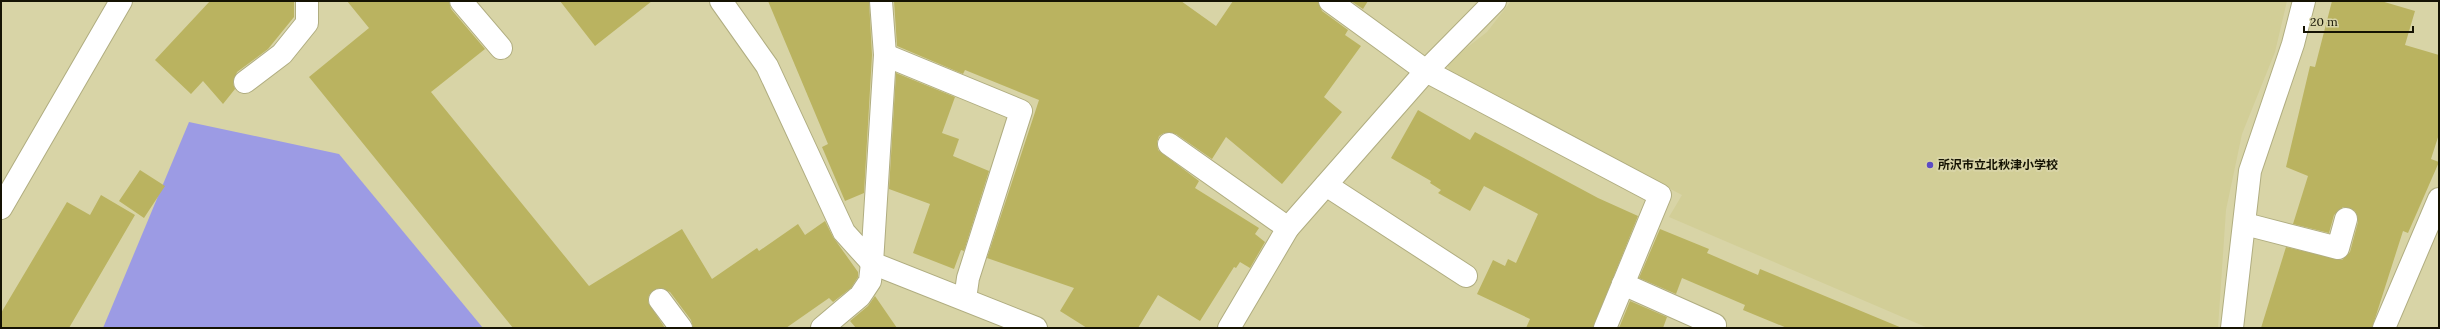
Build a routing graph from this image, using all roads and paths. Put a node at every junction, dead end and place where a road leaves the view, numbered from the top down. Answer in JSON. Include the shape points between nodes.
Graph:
{"nodes":[{"id":1,"x":121,"y":1,"type":"edge"},
{"id":2,"x":307,"y":1,"type":"edge"},
{"id":3,"x":461,"y":1,"type":"edge"},
{"id":4,"x":721,"y":1,"type":"edge"},
{"id":5,"x":881,"y":1,"type":"edge"},
{"id":6,"x":1330,"y":1,"type":"edge"},
{"id":7,"x":1495,"y":1,"type":"edge"},
{"id":8,"x":2304,"y":1,"type":"edge"},
{"id":9,"x":501,"y":48,"type":"dead end"},
{"id":10,"x":885,"y":55,"type":"junction"},
{"id":11,"x":1426,"y":71,"type":"junction"},
{"id":12,"x":245,"y":82,"type":"dead end"},
{"id":13,"x":1169,"y":144,"type":"dead end"},
{"id":14,"x":1326,"y":185,"type":"junction"},
{"id":15,"x":2439,"y":199,"type":"edge"},
{"id":16,"x":1,"y":208,"type":"edge"},
{"id":17,"x":2346,"y":219,"type":"dead end"},
{"id":18,"x":2245,"y":224,"type":"junction"},
{"id":19,"x":1288,"y":228,"type":"junction"},
{"id":20,"x":872,"y":264,"type":"junction"},
{"id":21,"x":1466,"y":276,"type":"dead end"},
{"id":22,"x":1623,"y":284,"type":"junction"},
{"id":23,"x":965,"y":299,"type":"junction"},
{"id":24,"x":660,"y":300,"type":"dead end"},
{"id":25,"x":1715,"y":325,"type":"dead end"},
{"id":26,"x":681,"y":328,"type":"edge"},
{"id":27,"x":822,"y":328,"type":"edge"},
{"id":28,"x":1036,"y":328,"type":"edge"},
{"id":29,"x":1229,"y":328,"type":"edge"},
{"id":30,"x":1605,"y":328,"type":"edge"},
{"id":31,"x":2232,"y":328,"type":"edge"},
{"id":32,"x":2384,"y":328,"type":"edge"}],
"edges":[{"from":1,"to":16,"type":"street"},
{"from":2,"to":12,"type":"street","via":[[307,23],[282,54]]},
{"from":3,"to":9,"type":"street"},
{"from":4,"to":20,"type":"street","via":[[767,66],[844,232]]},
{"from":5,"to":10,"type":"street"},
{"from":6,"to":11,"type":"street"},
{"from":7,"to":11,"type":"street"},
{"from":8,"to":18,"type":"street","via":[[2293,44],[2250,171]]},
{"from":10,"to":20,"type":"street"},
{"from":10,"to":23,"type":"street","via":[[1021,111],[968,278]]},
{"from":11,"to":14,"type":"street"},
{"from":11,"to":22,"type":"street","via":[[1660,195]]},
{"from":13,"to":19,"type":"street"},
{"from":14,"to":19,"type":"street"},
{"from":14,"to":21,"type":"street"},
{"from":15,"to":32,"type":"street"},
{"from":17,"to":18,"type":"street","via":[[2338,248]]},
{"from":18,"to":31,"type":"street"},
{"from":19,"to":29,"type":"street"},
{"from":20,"to":23,"type":"street"},
{"from":20,"to":27,"type":"street","via":[[870,282],[860,296]]},
{"from":22,"to":25,"type":"street"},
{"from":22,"to":30,"type":"street"},
{"from":23,"to":28,"type":"street"},
{"from":24,"to":26,"type":"street"}]}
